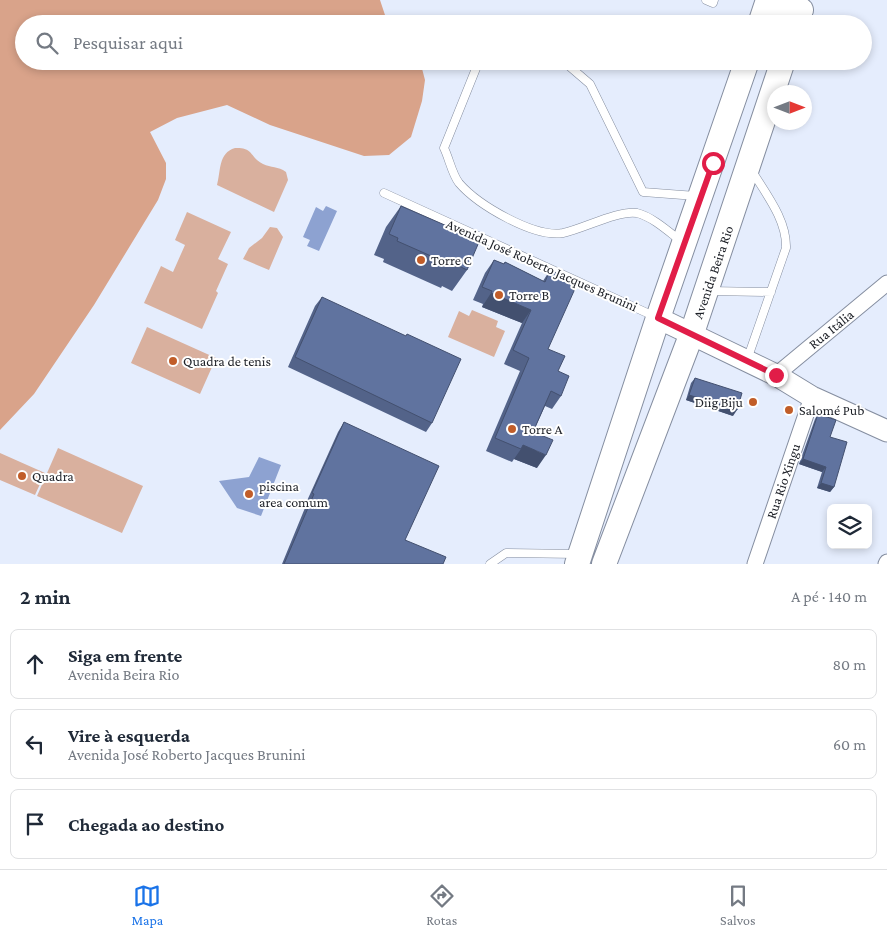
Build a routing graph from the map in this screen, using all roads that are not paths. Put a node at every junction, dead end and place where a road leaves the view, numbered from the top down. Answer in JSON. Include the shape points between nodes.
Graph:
{"nodes":[{"id":1,"x":706,"y":0,"type":"edge"},
{"id":2,"x":714,"y":0,"type":"edge"},
{"id":3,"x":768,"y":0,"type":"edge"},
{"id":4,"x":800,"y":11,"type":"edge"},
{"id":5,"x":763,"y":15,"type":"edge"},
{"id":6,"x":475,"y":70,"type":"edge"},
{"id":7,"x":574,"y":70,"type":"edge"},
{"id":8,"x":744,"y":70,"type":"edge"},
{"id":9,"x":781,"y":70,"type":"edge"},
{"id":10,"x":749,"y":165,"type":"junction"},
{"id":11,"x":384,"y":193,"type":"dead end"},
{"id":12,"x":701,"y":196,"type":"junction"},
{"id":13,"x":684,"y":244,"type":"junction"},
{"id":14,"x":887,"y":283,"type":"edge"},
{"id":15,"x":706,"y":291,"type":"junction"},
{"id":16,"x":771,"y":292,"type":"junction"},
{"id":17,"x":658,"y":318,"type":"junction"},
{"id":18,"x":692,"y":333,"type":"junction"},
{"id":19,"x":747,"y":360,"type":"junction"},
{"id":20,"x":776,"y":375,"type":"junction"},
{"id":21,"x":812,"y":397,"type":"junction"},
{"id":22,"x":887,"y":431,"type":"edge"},
{"id":23,"x":586,"y":561,"type":"edge"},
{"id":24,"x":490,"y":564,"type":"edge"},
{"id":25,"x":604,"y":564,"type":"edge"},
{"id":26,"x":755,"y":564,"type":"edge"}],
"edges":[{"from":1,"to":2,"type":"lane","via":[[713,3]]},
{"from":3,"to":4,"type":"main road","via":[[789,14]]},
{"from":3,"to":5,"type":"main road"},
{"from":6,"to":13,"type":"lane","via":[[444,148],[458,182],[480,203],[537,232],[562,233],[615,216],[637,213],[661,225]]},
{"from":7,"to":12,"type":"lane","via":[[590,84],[643,192]]},
{"from":8,"to":12,"type":"main road"},
{"from":9,"to":10,"type":"main road","name":"Avenida Beira Rio"},
{"from":10,"to":15,"type":"main road","name":"Avenida Beira Rio"},
{"from":10,"to":16,"type":"lane","via":[[778,215],[786,238],[786,248]]},
{"from":11,"to":17,"type":"lane","name":"Avenida José Roberto Jacques Brunini"},
{"from":12,"to":13,"type":"main road"},
{"from":13,"to":17,"type":"main road"},
{"from":14,"to":20,"type":"street","name":"Rua Itália"},
{"from":15,"to":16,"type":"lane"},
{"from":15,"to":18,"type":"main road","name":"Avenida Beira Rio"},
{"from":16,"to":19,"type":"lane"},
{"from":17,"to":18,"type":"main road","name":"Avenida José Roberto Jacques Brunini"},
{"from":17,"to":23,"type":"main road"},
{"from":18,"to":19,"type":"main road","name":"Avenida José Roberto Jacques Brunini"},
{"from":18,"to":25,"type":"main road","name":"Avenida Beira Rio"},
{"from":19,"to":20,"type":"main road","name":"Avenida José Roberto Jacques Brunini"},
{"from":20,"to":21,"type":"main road","name":"Avenida José Roberto Jacques Brunini"},
{"from":21,"to":22,"type":"main road","name":"Avenida José Roberto Jacques Brunini"},
{"from":21,"to":26,"type":"street","name":"Rua Rio Xingu"},
{"from":23,"to":24,"type":"lane","via":[[506,553]]}]}
